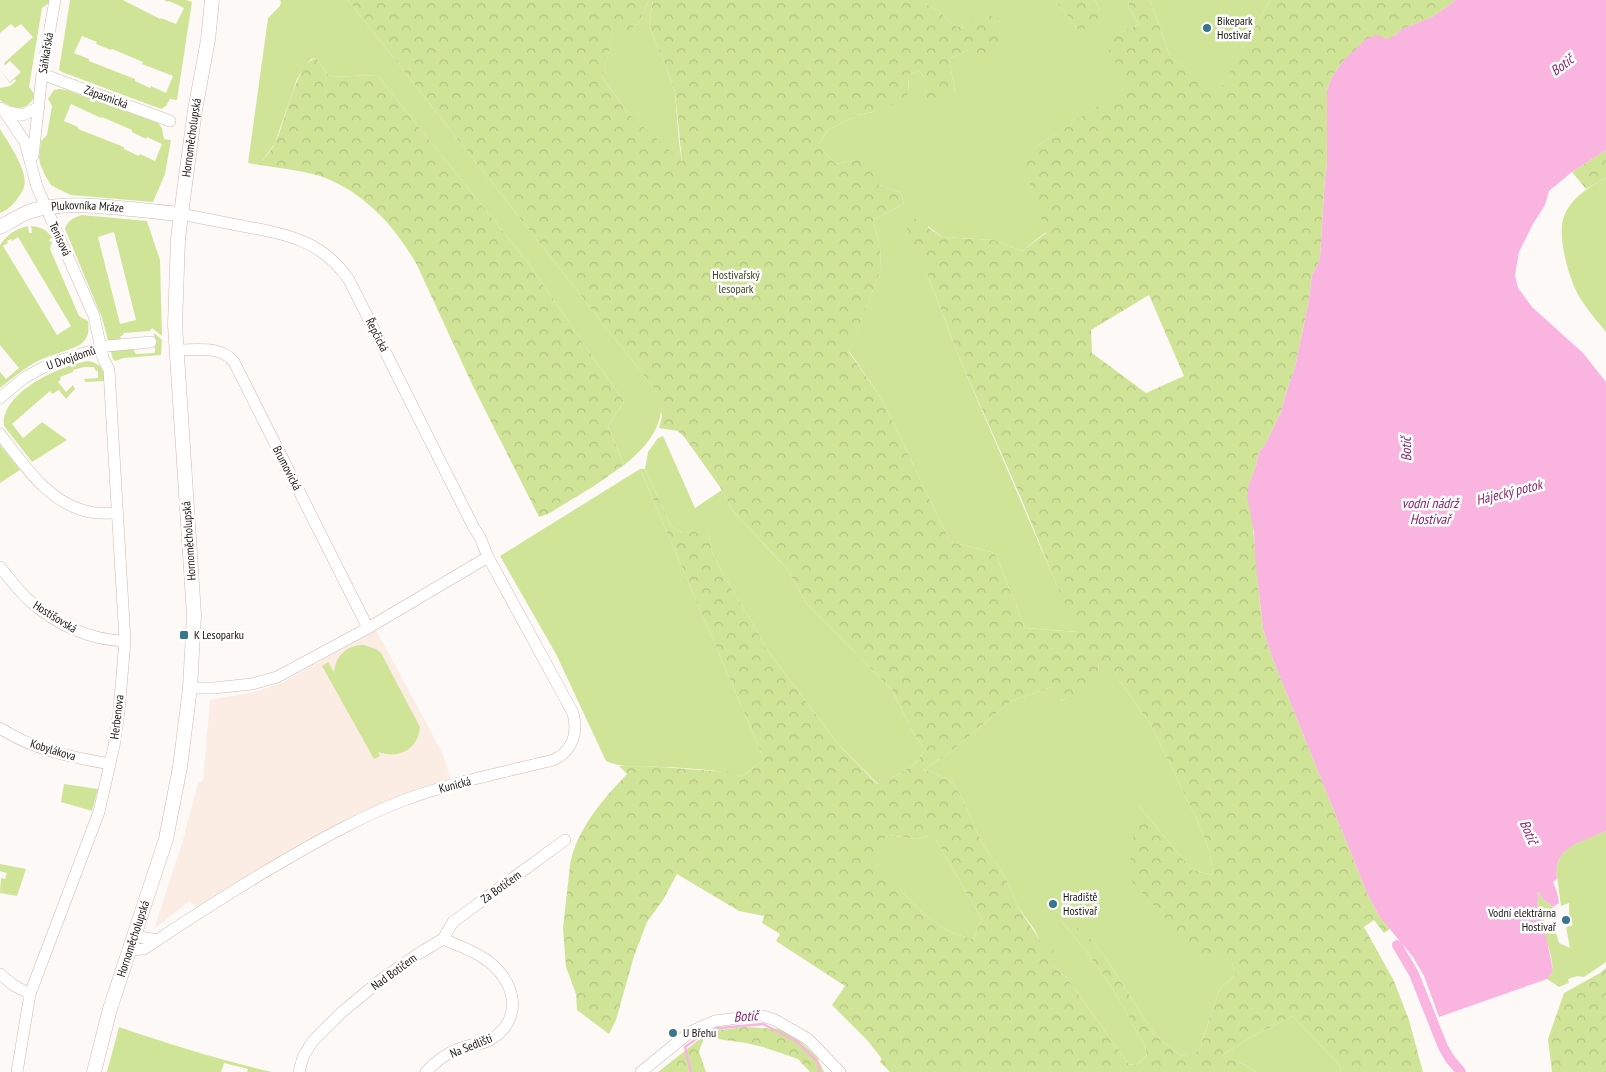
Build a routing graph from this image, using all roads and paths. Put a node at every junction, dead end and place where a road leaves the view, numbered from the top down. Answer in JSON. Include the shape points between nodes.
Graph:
{"nodes":[{"id":1,"x":55,"y":0,"type":"edge"},
{"id":2,"x":212,"y":0,"type":"edge"},
{"id":3,"x":42,"y":74,"type":"junction"},
{"id":4,"x":39,"y":107,"type":"junction"},
{"id":5,"x":2,"y":109,"type":"edge"},
{"id":6,"x":170,"y":121,"type":"dead end"},
{"id":7,"x":32,"y":170,"type":"junction"},
{"id":8,"x":45,"y":208,"type":"junction"},
{"id":9,"x":181,"y":214,"type":"junction"},
{"id":10,"x":0,"y":227,"type":"edge"},
{"id":11,"x":151,"y":342,"type":"dead end"},
{"id":12,"x":101,"y":348,"type":"junction"},
{"id":13,"x":176,"y":350,"type":"junction"},
{"id":14,"x":0,"y":398,"type":"edge"},
{"id":15,"x":0,"y":434,"type":"edge"},
{"id":16,"x":117,"y":513,"type":"junction"},
{"id":17,"x":488,"y":557,"type":"junction"},
{"id":18,"x":0,"y":567,"type":"edge"},
{"id":19,"x":368,"y":628,"type":"junction"},
{"id":20,"x":125,"y":641,"type":"junction"},
{"id":21,"x":190,"y":688,"type":"junction"},
{"id":22,"x":0,"y":728,"type":"edge"},
{"id":23,"x":110,"y":764,"type":"junction"},
{"id":24,"x":565,"y":840,"type":"dead end"},
{"id":25,"x":134,"y":936,"type":"junction"},
{"id":26,"x":443,"y":939,"type":"junction"},
{"id":27,"x":158,"y":940,"type":"junction"},
{"id":28,"x":130,"y":950,"type":"junction"},
{"id":29,"x":0,"y":974,"type":"edge"},
{"id":30,"x":30,"y":994,"type":"junction"},
{"id":31,"x":17,"y":1072,"type":"edge"},
{"id":32,"x":94,"y":1072,"type":"edge"},
{"id":33,"x":299,"y":1072,"type":"edge"},
{"id":34,"x":426,"y":1072,"type":"edge"},
{"id":35,"x":641,"y":1072,"type":"edge"},
{"id":36,"x":840,"y":1072,"type":"edge"}],
"edges":[{"from":1,"to":3,"type":"street","name":"Sáňkařská"},
{"from":2,"to":9,"type":"street","name":"Hornoměcholupská"},
{"from":3,"to":4,"type":"street","name":"Sáňkařská"},
{"from":3,"to":6,"type":"street","name":"Zápasnická"},
{"from":4,"to":5,"type":"street","via":[[22,115]]},
{"from":4,"to":7,"type":"street","name":"Sáňkařská"},
{"from":5,"to":7,"type":"street","name":"Tenisová","via":[[26,142]]},
{"from":7,"to":8,"type":"street","name":"Tenisová"},
{"from":8,"to":9,"type":"street","name":"Plukovníka Mráze","via":[[81,205]]},
{"from":8,"to":10,"type":"street","name":"Plukovníka Mráze","via":[[20,215]]},
{"from":8,"to":12,"type":"street","name":"Tenisová","via":[[94,316]]},
{"from":9,"to":13,"type":"street","name":"Hornoměcholupská"},
{"from":9,"to":17,"type":"street","name":"Řepčická","via":[[289,235],[320,250],[339,267],[349,280]]},
{"from":11,"to":12,"type":"street","name":"U Dvojdomů"},
{"from":12,"to":14,"type":"street","name":"U Dvojdomů","via":[[40,369],[15,384]]},
{"from":12,"to":16,"type":"street","name":"Herbenova","via":[[111,377]]},
{"from":13,"to":19,"type":"street","name":"Brumovická","via":[[217,350],[234,362]]},
{"from":13,"to":21,"type":"street","name":"Hornoměcholupská","via":[[194,615]]},
{"from":15,"to":16,"type":"street","via":[[36,479],[60,499],[91,512]]},
{"from":16,"to":20,"type":"street","name":"Herbenova"},
{"from":17,"to":19,"type":"street"},
{"from":17,"to":27,"type":"street","name":"Kunická","via":[[573,713],[575,732],[569,749],[553,760],[448,786],[365,816],[247,883]]},
{"from":18,"to":20,"type":"street","name":"Hostišovská","via":[[32,603],[64,625],[82,634]]},
{"from":19,"to":21,"type":"street","via":[[269,680],[226,687]]},
{"from":20,"to":23,"type":"street","name":"Herbenova","via":[[119,711]]},
{"from":21,"to":25,"type":"street","name":"Hornoměcholupská","via":[[180,767],[166,839]]},
{"from":22,"to":23,"type":"street","name":"Kobylákova","via":[[50,751]]},
{"from":23,"to":30,"type":"street","name":"Herbenova","via":[[99,812]]},
{"from":24,"to":26,"type":"street","name":"Za Botičem","via":[[453,922]]},
{"from":25,"to":27,"type":"street"},
{"from":25,"to":28,"type":"street","name":"Hornoměcholupská"},
{"from":26,"to":33,"type":"street","name":"Nad Botičem","via":[[382,979],[342,1012],[312,1042]]},
{"from":26,"to":34,"type":"street","name":"Na Sedlišti","via":[[496,967],[508,986],[513,1006],[508,1025],[502,1031],[487,1042],[466,1046],[444,1056]]},
{"from":27,"to":28,"type":"street","name":"Kunická","via":[[144,949]]},
{"from":28,"to":32,"type":"street","name":"Hornoměcholupská"},
{"from":29,"to":30,"type":"street"},
{"from":30,"to":31,"type":"street","name":"Herbenova"},
{"from":35,"to":36,"type":"street","via":[[697,1028],[716,1021],[759,1016],[775,1020],[808,1039]]}]}
